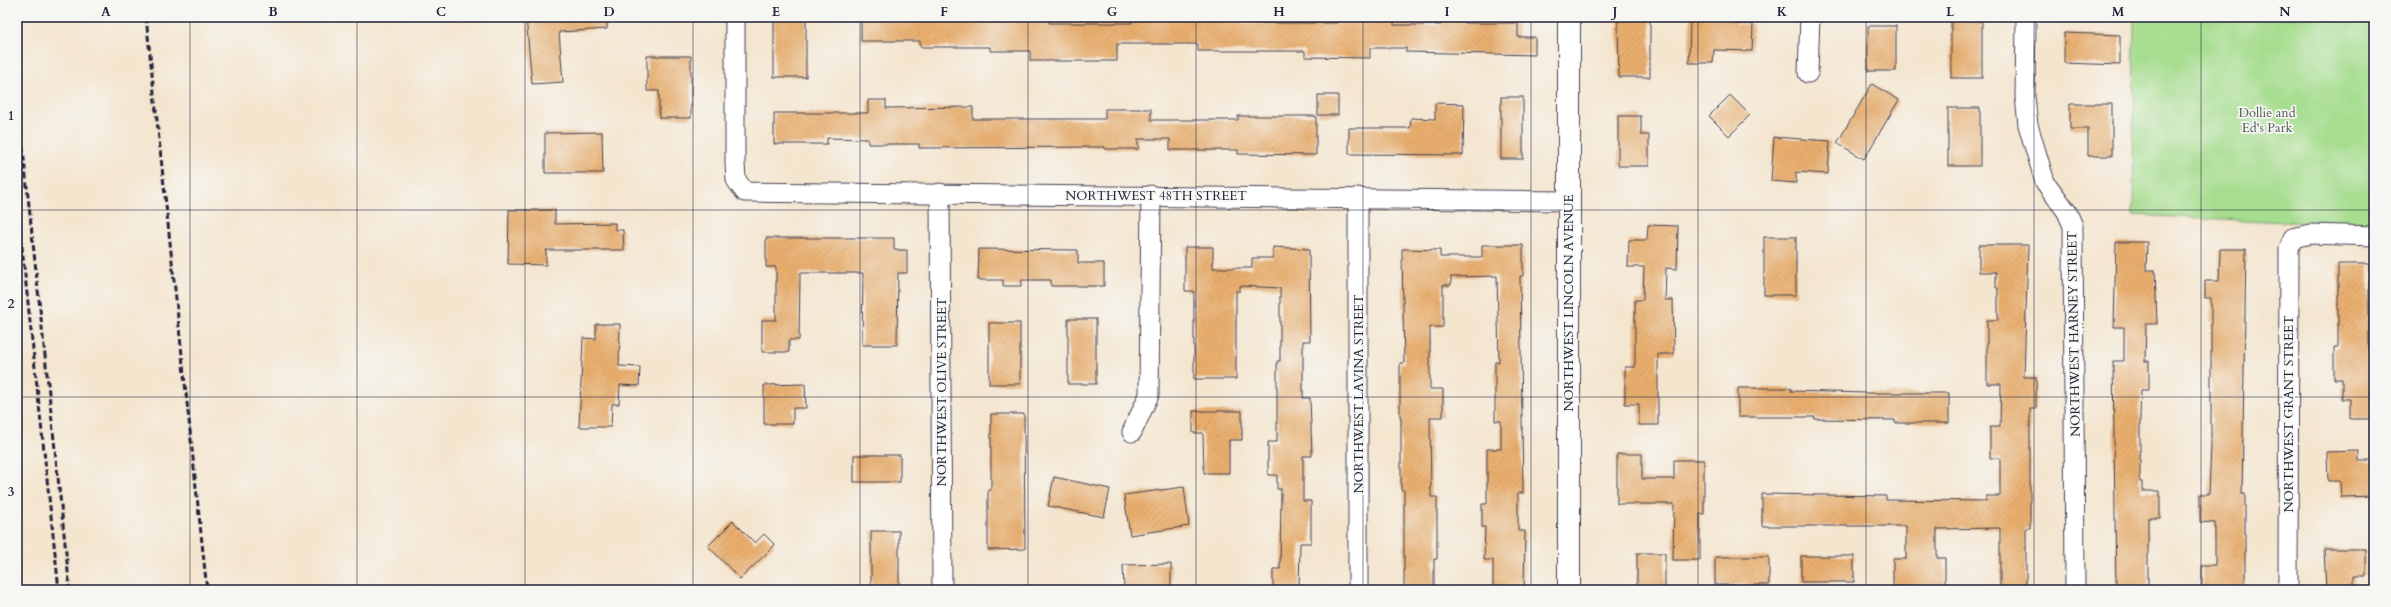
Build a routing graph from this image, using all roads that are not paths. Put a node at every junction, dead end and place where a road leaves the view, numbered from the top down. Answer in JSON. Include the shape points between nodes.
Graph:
{"nodes":[{"id":1,"x":735,"y":17,"type":"edge"},
{"id":2,"x":1569,"y":17,"type":"edge"},
{"id":3,"x":1810,"y":17,"type":"edge"},
{"id":4,"x":2026,"y":17,"type":"edge"},
{"id":5,"x":1808,"y":73,"type":"dead end"},
{"id":6,"x":940,"y":194,"type":"junction"},
{"id":7,"x":1151,"y":195,"type":"junction"},
{"id":8,"x":1358,"y":197,"type":"junction"},
{"id":9,"x":1568,"y":201,"type":"junction"},
{"id":10,"x":2374,"y":236,"type":"edge"},
{"id":11,"x":1132,"y":432,"type":"dead end"},
{"id":12,"x":942,"y":590,"type":"edge"},
{"id":13,"x":1358,"y":590,"type":"edge"},
{"id":14,"x":1569,"y":590,"type":"edge"},
{"id":15,"x":2075,"y":590,"type":"edge"},
{"id":16,"x":2288,"y":590,"type":"edge"}],
"edges":[{"from":1,"to":6,"type":"street","name":"NORTHWEST 48TH STREET","via":[[735,163],[736,180],[745,192]]},
{"from":2,"to":9,"type":"street","name":"NORTHWEST LINCOLN AVENUE"},
{"from":3,"to":5,"type":"street"},
{"from":4,"to":15,"type":"street","name":"NORTHWEST HARNEY STREET","via":[[2025,97],[2028,125],[2045,182],[2067,212],[2073,226]]},
{"from":6,"to":7,"type":"street","name":"NORTHWEST 48TH STREET"},
{"from":6,"to":12,"type":"street","name":"NORTHWEST OLIVE STREET"},
{"from":7,"to":8,"type":"street","name":"NORTHWEST 48TH STREET"},
{"from":7,"to":11,"type":"street","via":[[1149,395]]},
{"from":8,"to":9,"type":"street","name":"NORTHWEST 48TH STREET"},
{"from":8,"to":13,"type":"street","name":"NORTHWEST LAVINA STREET"},
{"from":9,"to":14,"type":"street","name":"NORTHWEST LINCOLN AVENUE"},
{"from":10,"to":16,"type":"street","name":"NORTHWEST GRANT STREET","via":[[2310,234],[2293,238],[2288,262]]}]}
